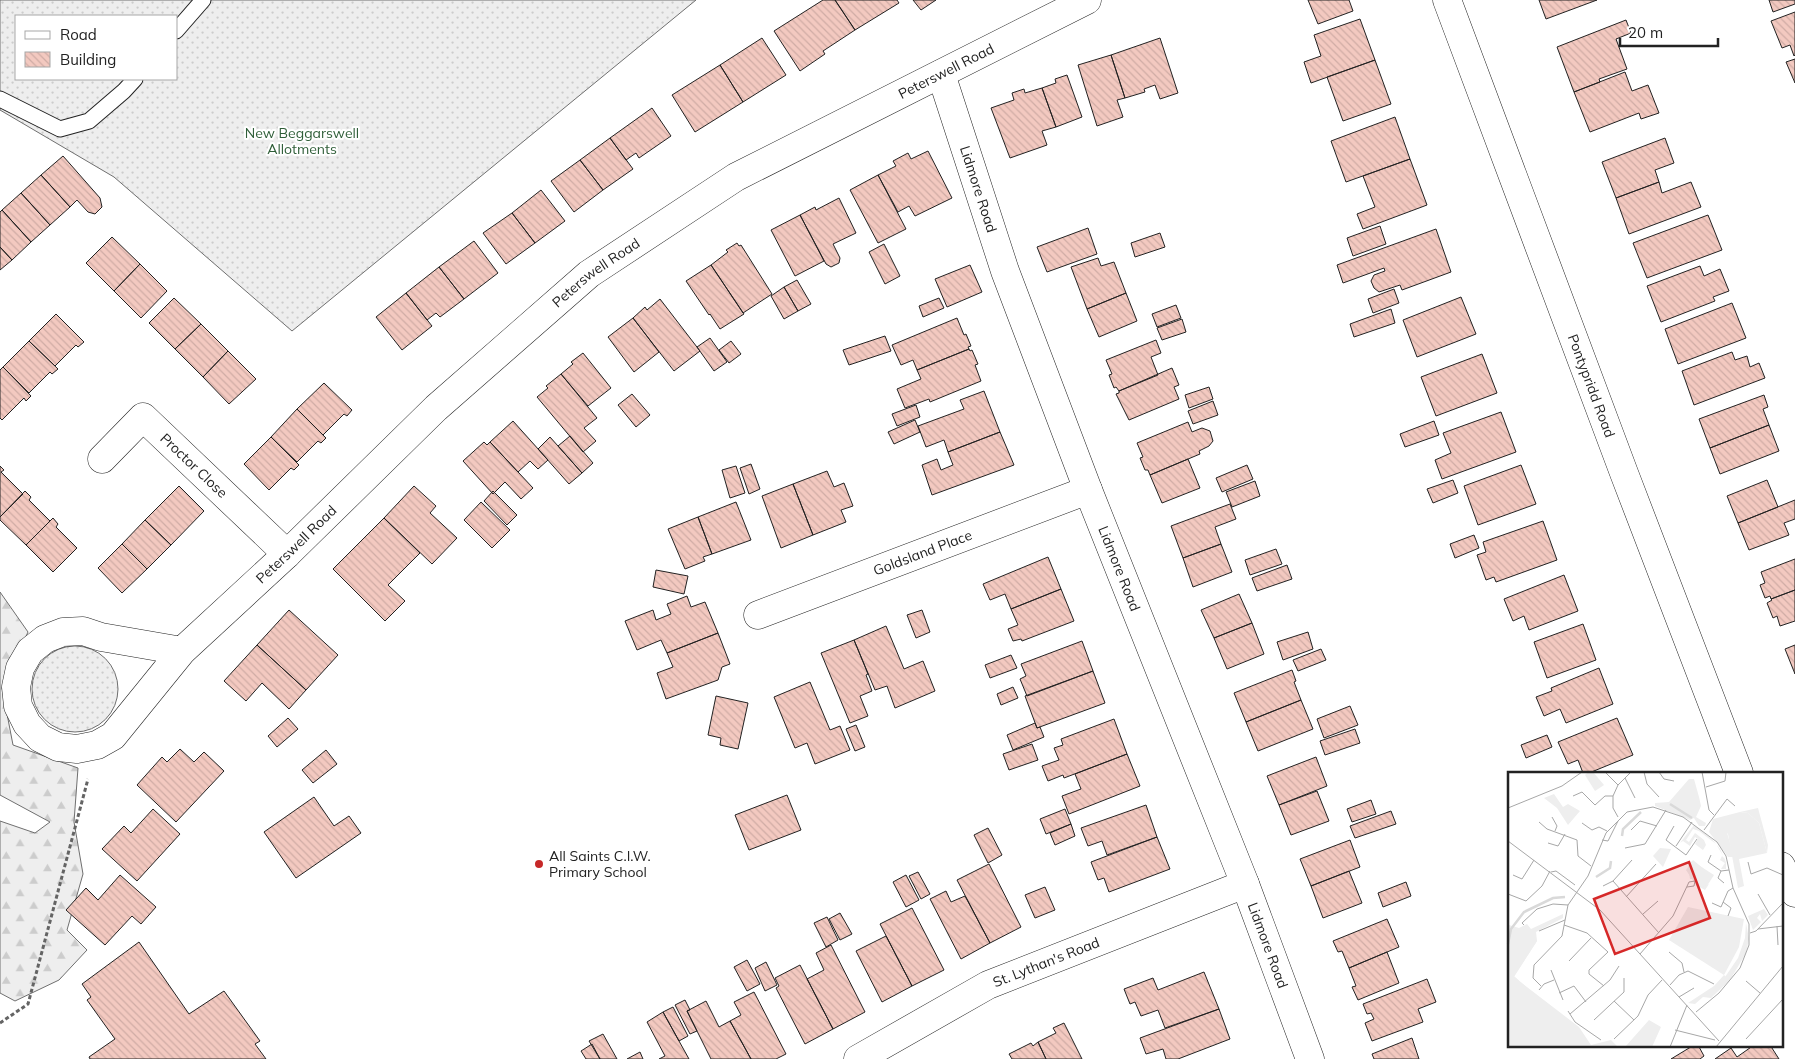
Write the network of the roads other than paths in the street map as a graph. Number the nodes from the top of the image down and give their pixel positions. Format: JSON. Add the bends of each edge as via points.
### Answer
{"nodes":[{"id":1,"x":202,"y":0,"type":"edge"},
{"id":2,"x":1087,"y":0,"type":"edge"},
{"id":3,"x":1447,"y":0,"type":"edge"},
{"id":4,"x":178,"y":29,"type":"edge"},
{"id":5,"x":941,"y":74,"type":"junction"},
{"id":6,"x":134,"y":80,"type":"edge"},
{"id":7,"x":0,"y":99,"type":"edge"},
{"id":8,"x":102,"y":459,"type":"dead end"},
{"id":9,"x":1088,"y":490,"type":"junction"},
{"id":10,"x":287,"y":554,"type":"junction"},
{"id":11,"x":758,"y":616,"type":"dead end"},
{"id":12,"x":182,"y":651,"type":"junction"},
{"id":13,"x":1739,"y":772,"type":"edge"},
{"id":14,"x":1782,"y":868,"type":"edge"},
{"id":15,"x":1245,"y":884,"type":"junction"},
{"id":16,"x":1795,"y":893,"type":"edge"},
{"id":17,"x":858,"y":1059,"type":"edge"},
{"id":18,"x":1310,"y":1059,"type":"edge"}],
"edges":[{"from":1,"to":4,"type":"lane"},
{"from":2,"to":5,"type":"street","name":"Peterswell Road"},
{"from":3,"to":13,"type":"street","name":"Pontypridd Road"},
{"from":5,"to":9,"type":"street","name":"Lidmore Road","via":[[1005,271]]},
{"from":5,"to":10,"type":"street","name":"Peterswell Road","via":[[736,177],[589,274],[436,408]]},
{"from":6,"to":7,"type":"lane","via":[[88,121],[60,129]]},
{"from":8,"to":10,"type":"street","name":"Proctor Close","via":[[143,416]]},
{"from":9,"to":11,"type":"street","name":"Goldsland Place"},
{"from":9,"to":15,"type":"street","name":"Lidmore Road"},
{"from":10,"to":12,"type":"street","name":"Peterswell Road"},
{"from":12,"to":12,"type":"street","name":"Peterswell Road","via":[[114,736],[97,746],[78,749],[58,747],[40,738],[27,724],[18,706],[16,687],[20,668],[30,651],[45,639],[63,632],[83,631]]},
{"from":14,"to":16,"type":"street"},
{"from":15,"to":17,"type":"street","name":"St. Lythan's Road","via":[[988,985]]},
{"from":15,"to":18,"type":"street","name":"Lidmore Road"}]}
